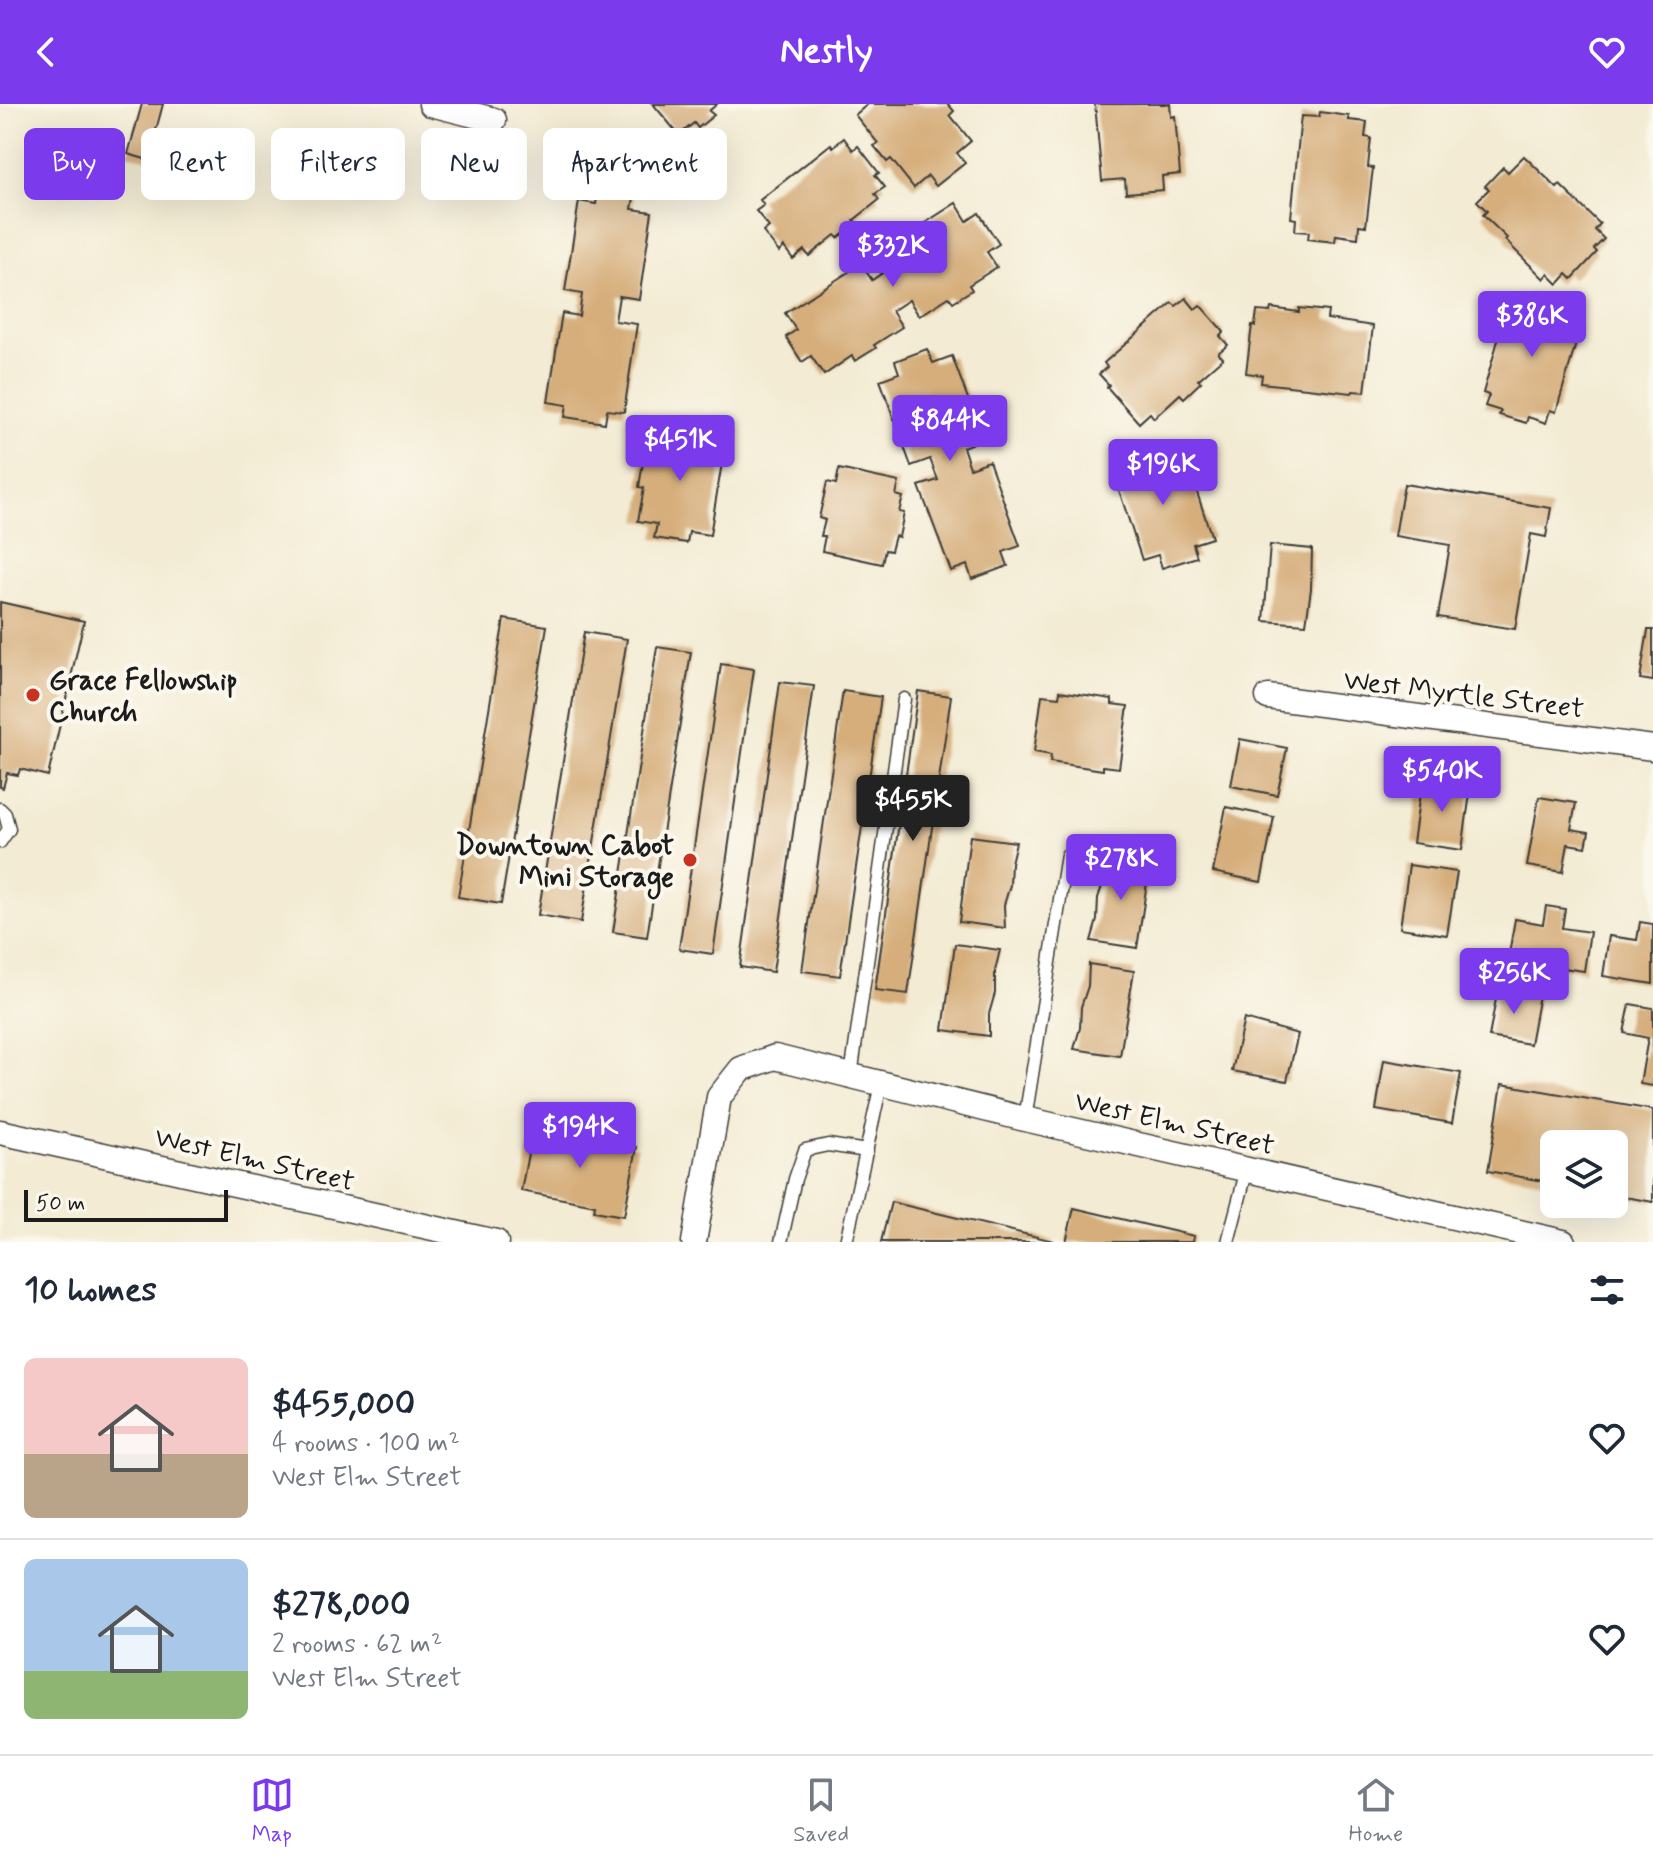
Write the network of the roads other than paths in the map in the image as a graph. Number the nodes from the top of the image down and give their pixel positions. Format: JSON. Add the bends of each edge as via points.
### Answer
{"nodes":[{"id":1,"x":431,"y":104,"type":"edge"},
{"id":2,"x":494,"y":120,"type":"dead end"},
{"id":3,"x":1268,"y":697,"type":"dead end"},
{"id":4,"x":904,"y":699,"type":"dead end"},
{"id":5,"x":1653,"y":748,"type":"edge"},
{"id":6,"x":0,"y":809,"type":"edge"},
{"id":7,"x":0,"y":842,"type":"edge"},
{"id":8,"x":1067,"y":855,"type":"dead end"},
{"id":9,"x":851,"y":1076,"type":"junction"},
{"id":10,"x":881,"y":1084,"type":"junction"},
{"id":11,"x":1025,"y":1119,"type":"junction"},
{"id":12,"x":0,"y":1132,"type":"edge"},
{"id":13,"x":867,"y":1151,"type":"junction"},
{"id":14,"x":1247,"y":1169,"type":"junction"},
{"id":15,"x":496,"y":1242,"type":"edge"},
{"id":16,"x":694,"y":1242,"type":"edge"},
{"id":17,"x":781,"y":1242,"type":"edge"},
{"id":18,"x":846,"y":1242,"type":"edge"},
{"id":19,"x":1228,"y":1242,"type":"edge"},
{"id":20,"x":1563,"y":1242,"type":"edge"}],
"edges":[{"from":1,"to":2,"type":"street"},
{"from":3,"to":5,"type":"street","name":"West Myrtle Street"},
{"from":4,"to":9,"type":"lane"},
{"from":6,"to":7,"type":"lane","via":[[9,829]]},
{"from":8,"to":11,"type":"lane"},
{"from":9,"to":10,"type":"street","name":"West Elm Street"},
{"from":9,"to":16,"type":"street","name":"West Elm Street","via":[[775,1057],[741,1069],[719,1097]]},
{"from":10,"to":11,"type":"street","name":"West Elm Street"},
{"from":10,"to":13,"type":"lane"},
{"from":11,"to":14,"type":"street","name":"West Elm Street"},
{"from":12,"to":15,"type":"street","name":"West Elm Street"},
{"from":13,"to":17,"type":"lane","via":[[828,1145],[805,1150]]},
{"from":13,"to":18,"type":"lane"},
{"from":14,"to":19,"type":"lane"},
{"from":14,"to":20,"type":"street","name":"West Elm Street"}]}
